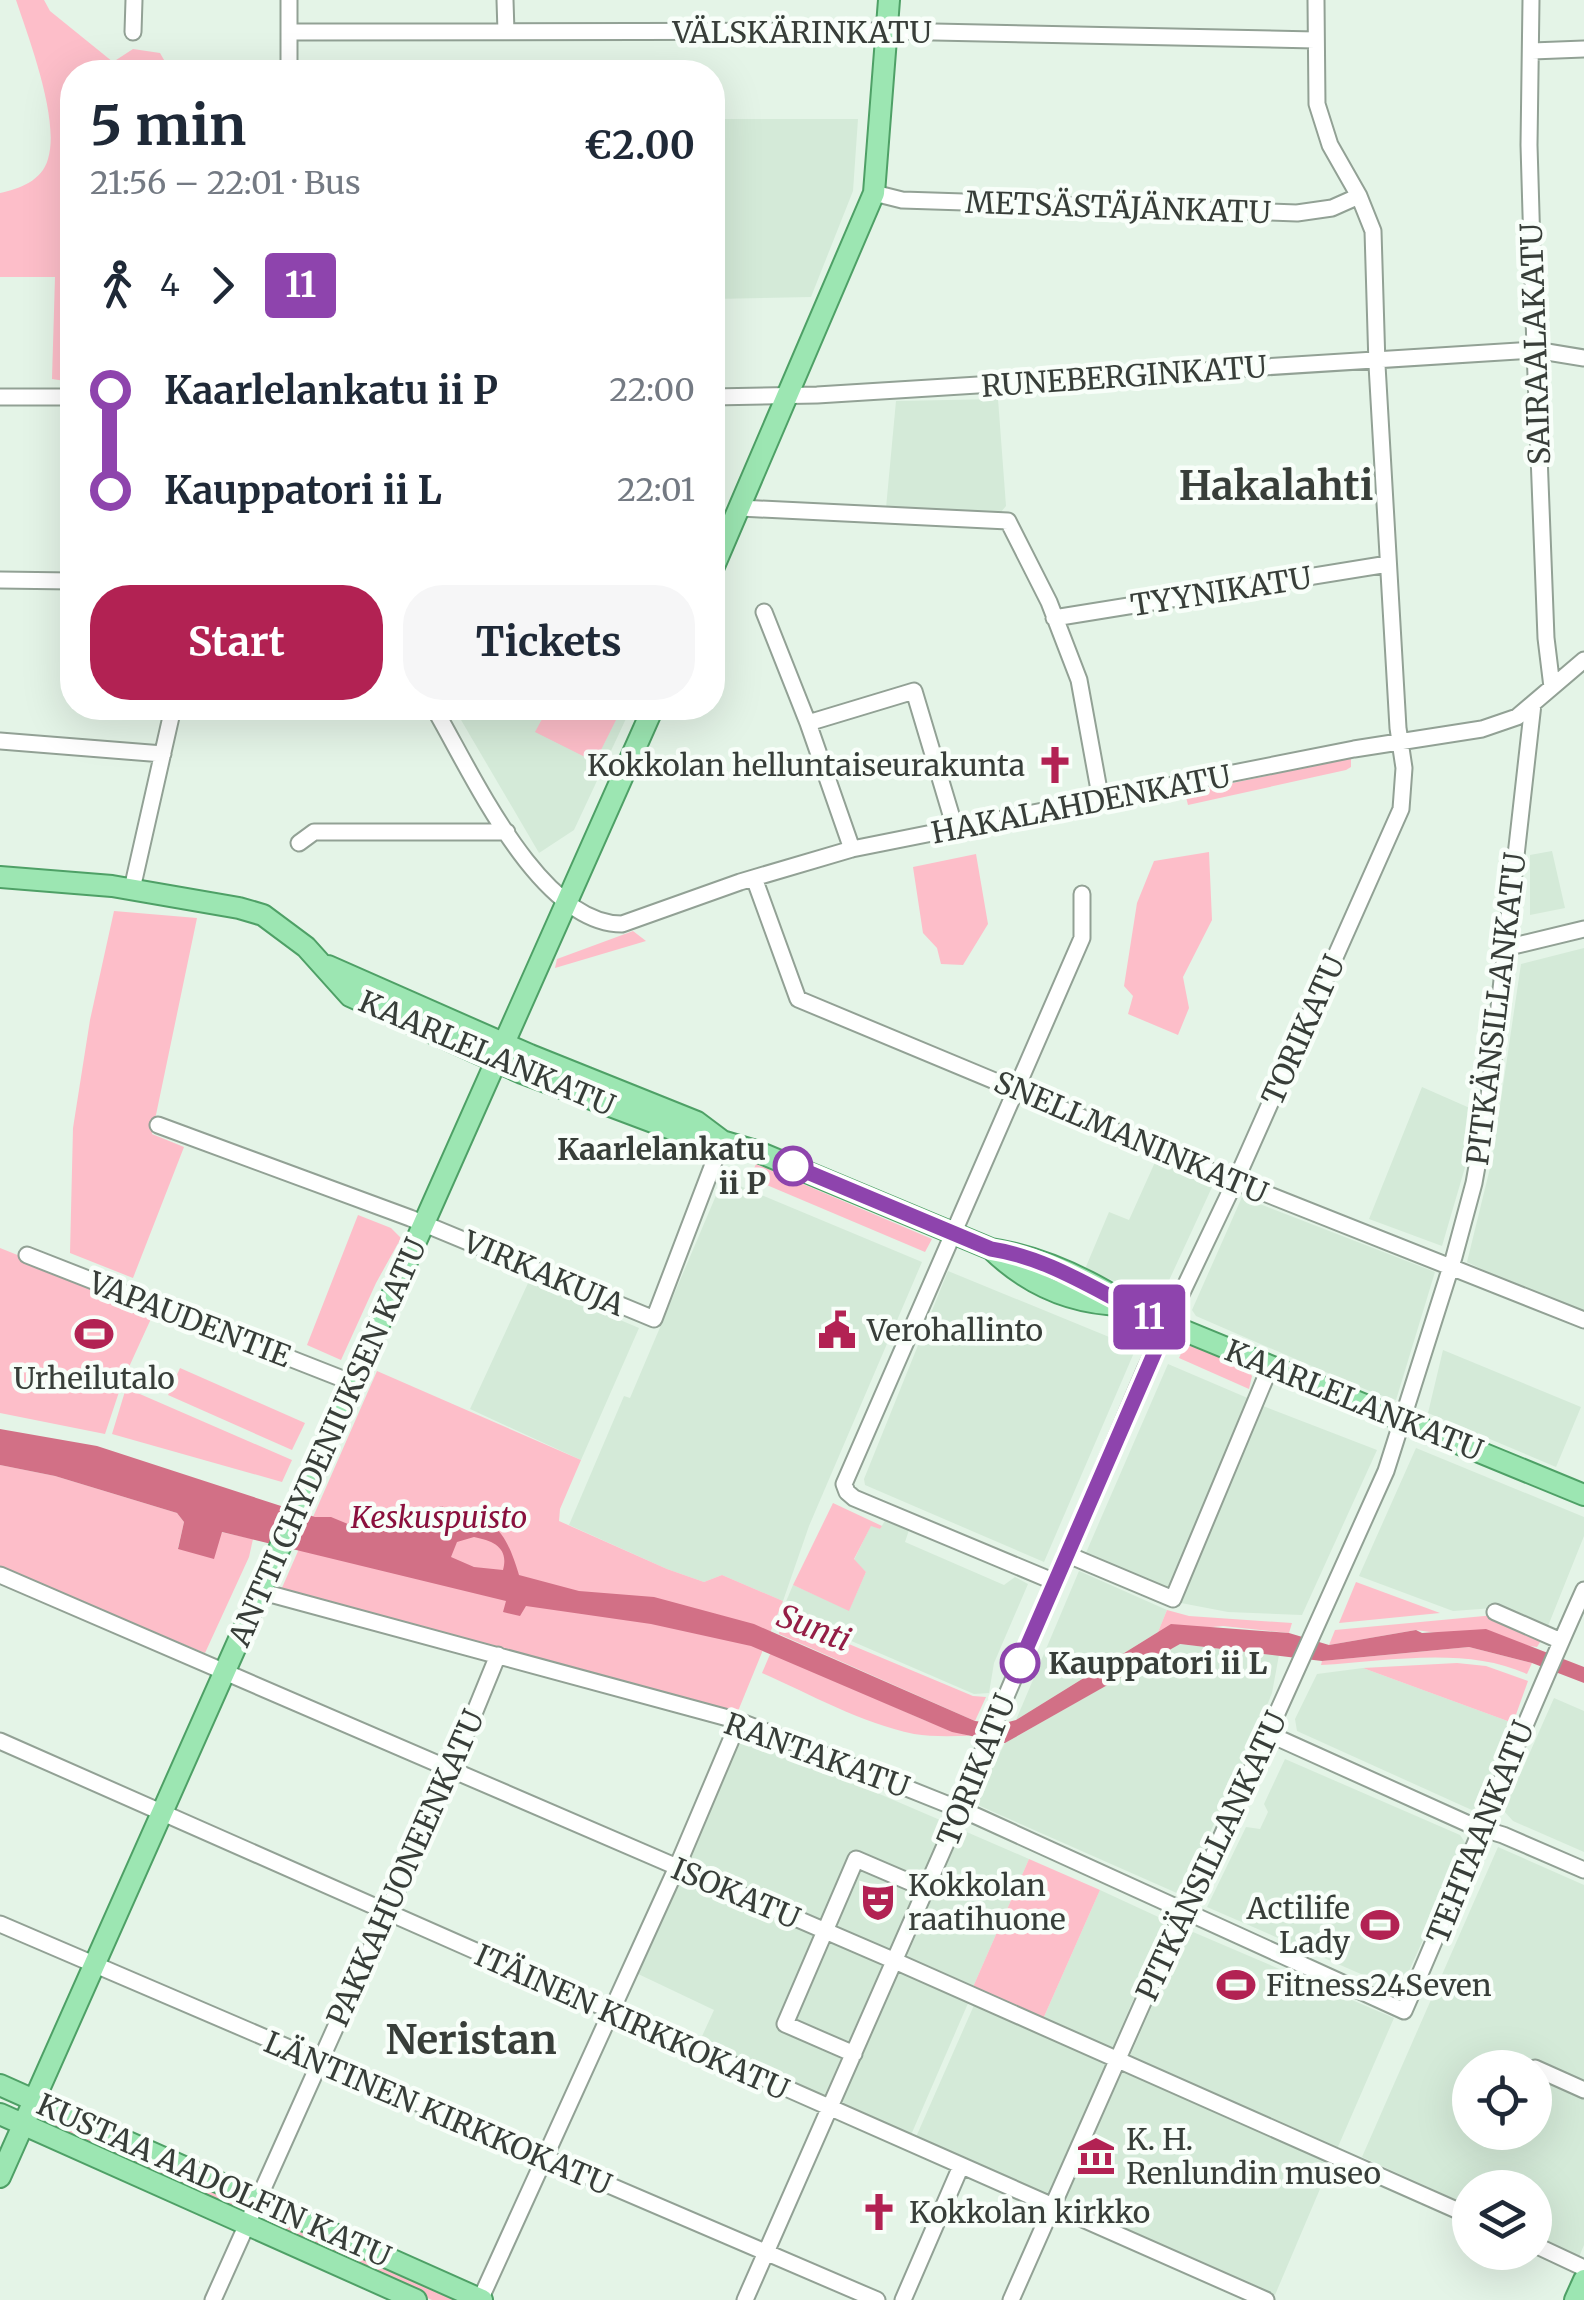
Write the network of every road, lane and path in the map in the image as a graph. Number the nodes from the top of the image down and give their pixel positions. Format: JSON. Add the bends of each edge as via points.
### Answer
{"nodes":[{"id":1,"x":134,"y":0,"type":"edge"},
{"id":2,"x":289,"y":0,"type":"edge"},
{"id":3,"x":505,"y":0,"type":"edge"},
{"id":4,"x":889,"y":0,"type":"edge"},
{"id":5,"x":1316,"y":0,"type":"edge"},
{"id":6,"x":1532,"y":0,"type":"edge"},
{"id":7,"x":886,"y":31,"type":"junction"},
{"id":8,"x":133,"y":32,"type":"dead end"},
{"id":9,"x":289,"y":32,"type":"junction"},
{"id":10,"x":506,"y":32,"type":"junction"},
{"id":11,"x":1315,"y":40,"type":"junction"},
{"id":12,"x":1584,"y":49,"type":"edge"},
{"id":13,"x":1532,"y":50,"type":"junction"},
{"id":14,"x":289,"y":60,"type":"edge"},
{"id":15,"x":874,"y":194,"type":"junction"},
{"id":16,"x":1360,"y":196,"type":"junction"},
{"id":17,"x":1534,"y":350,"type":"junction"},
{"id":18,"x":1376,"y":358,"type":"junction"},
{"id":19,"x":1584,"y":358,"type":"edge"},
{"id":20,"x":0,"y":397,"type":"edge"},
{"id":21,"x":60,"y":397,"type":"edge"},
{"id":22,"x":725,"y":397,"type":"edge"},
{"id":23,"x":788,"y":397,"type":"junction"},
{"id":24,"x":740,"y":508,"type":"junction"},
{"id":25,"x":725,"y":542,"type":"edge"},
{"id":26,"x":1388,"y":564,"type":"junction"},
{"id":27,"x":0,"y":580,"type":"edge"},
{"id":28,"x":60,"y":581,"type":"edge"},
{"id":29,"x":764,"y":612,"type":"dead end"},
{"id":30,"x":1054,"y":618,"type":"junction"},
{"id":31,"x":1584,"y":660,"type":"edge"},
{"id":32,"x":1552,"y":687,"type":"junction"},
{"id":33,"x":1533,"y":704,"type":"junction"},
{"id":34,"x":170,"y":720,"type":"edge"},
{"id":35,"x":441,"y":720,"type":"edge"},
{"id":36,"x":648,"y":720,"type":"edge"},
{"id":37,"x":808,"y":723,"type":"junction"},
{"id":38,"x":0,"y":741,"type":"edge"},
{"id":39,"x":1400,"y":743,"type":"junction"},
{"id":40,"x":162,"y":754,"type":"junction"},
{"id":41,"x":1101,"y":801,"type":"junction"},
{"id":42,"x":954,"y":828,"type":"junction"},
{"id":43,"x":507,"y":832,"type":"junction"},
{"id":44,"x":299,"y":844,"type":"dead end"},
{"id":45,"x":852,"y":850,"type":"junction"},
{"id":46,"x":0,"y":877,"type":"edge"},
{"id":47,"x":754,"y":878,"type":"junction"},
{"id":48,"x":132,"y":889,"type":"junction"},
{"id":49,"x":1082,"y":894,"type":"dead end"},
{"id":50,"x":568,"y":905,"type":"junction"},
{"id":51,"x":1584,"y":929,"type":"edge"},
{"id":52,"x":1506,"y":948,"type":"junction"},
{"id":53,"x":501,"y":1053,"type":"junction"},
{"id":54,"x":1014,"y":1089,"type":"junction"},
{"id":55,"x":158,"y":1125,"type":"dead end"},
{"id":56,"x":722,"y":1141,"type":"junction"},
{"id":57,"x":1235,"y":1181,"type":"junction"},
{"id":58,"x":425,"y":1224,"type":"junction"},
{"id":59,"x":953,"y":1233,"type":"junction"},
{"id":60,"x":27,"y":1255,"type":"dead end"},
{"id":61,"x":1451,"y":1267,"type":"junction"},
{"id":62,"x":1584,"y":1320,"type":"edge"},
{"id":63,"x":1167,"y":1324,"type":"junction"},
{"id":64,"x":1270,"y":1367,"type":"junction"},
{"id":65,"x":353,"y":1383,"type":"junction"},
{"id":66,"x":1403,"y":1421,"type":"junction"},
{"id":67,"x":1584,"y":1495,"type":"edge"},
{"id":68,"x":1066,"y":1554,"type":"junction"},
{"id":69,"x":0,"y":1576,"type":"edge"},
{"id":70,"x":1055,"y":1582,"type":"junction"},
{"id":71,"x":1584,"y":1590,"type":"edge"},
{"id":72,"x":260,"y":1591,"type":"junction"},
{"id":73,"x":1495,"y":1612,"type":"dead end"},
{"id":74,"x":1559,"y":1647,"type":"junction"},
{"id":75,"x":498,"y":1655,"type":"junction"},
{"id":76,"x":224,"y":1669,"type":"junction"},
{"id":77,"x":738,"y":1722,"type":"junction"},
{"id":78,"x":1269,"y":1734,"type":"junction"},
{"id":79,"x":0,"y":1741,"type":"edge"},
{"id":80,"x":450,"y":1770,"type":"junction"},
{"id":81,"x":959,"y":1809,"type":"junction"},
{"id":82,"x":163,"y":1811,"type":"junction"},
{"id":83,"x":1484,"y":1828,"type":"junction"},
{"id":84,"x":677,"y":1867,"type":"junction"},
{"id":85,"x":1584,"y":1870,"type":"edge"},
{"id":86,"x":926,"y":1890,"type":"junction"},
{"id":87,"x":1183,"y":1912,"type":"junction"},
{"id":88,"x":384,"y":1913,"type":"junction"},
{"id":89,"x":0,"y":1924,"type":"edge"},
{"id":90,"x":826,"y":1931,"type":"junction"},
{"id":91,"x":894,"y":1961,"type":"junction"},
{"id":92,"x":95,"y":1965,"type":"junction"},
{"id":93,"x":612,"y":2012,"type":"junction"},
{"id":94,"x":1404,"y":2012,"type":"joint"},
{"id":95,"x":854,"y":2054,"type":"junction"},
{"id":96,"x":1118,"y":2060,"type":"junction"},
{"id":97,"x":318,"y":2063,"type":"junction"},
{"id":98,"x":1552,"y":2076,"type":"edge"},
{"id":99,"x":0,"y":2085,"type":"edge"},
{"id":100,"x":1584,"y":2090,"type":"edge"},
{"id":101,"x":35,"y":2100,"type":"junction"},
{"id":102,"x":830,"y":2108,"type":"junction"},
{"id":103,"x":0,"y":2114,"type":"edge"},
{"id":104,"x":24,"y":2124,"type":"junction"},
{"id":105,"x":546,"y":2159,"type":"junction"},
{"id":106,"x":961,"y":2166,"type":"junction"},
{"id":107,"x":0,"y":2177,"type":"edge"},
{"id":108,"x":258,"y":2199,"type":"junction"},
{"id":109,"x":1053,"y":2206,"type":"junction"},
{"id":110,"x":1452,"y":2208,"type":"edge"},
{"id":111,"x":248,"y":2224,"type":"junction"},
{"id":112,"x":766,"y":2252,"type":"junction"},
{"id":113,"x":1552,"y":2252,"type":"edge"},
{"id":114,"x":1584,"y":2268,"type":"edge"},
{"id":115,"x":1584,"y":2280,"type":"edge"},
{"id":116,"x":214,"y":2300,"type":"edge"},
{"id":117,"x":416,"y":2300,"type":"edge"},
{"id":118,"x":481,"y":2300,"type":"edge"},
{"id":119,"x":745,"y":2300,"type":"edge"},
{"id":120,"x":877,"y":2300,"type":"edge"},
{"id":121,"x":903,"y":2300,"type":"edge"},
{"id":122,"x":1011,"y":2300,"type":"edge"},
{"id":123,"x":1266,"y":2300,"type":"edge"},
{"id":124,"x":1575,"y":2300,"type":"edge"}],
"edges":[{"from":1,"to":8,"type":"street"},
{"from":2,"to":9,"type":"street"},
{"from":3,"to":10,"type":"street"},
{"from":4,"to":7,"type":"main road"},
{"from":5,"to":11,"type":"street","name":"TORIKATU"},
{"from":6,"to":13,"type":"street","name":"SAIRAALAKATU"},
{"from":7,"to":10,"type":"street","name":"VÄLSKÄRINKATU"},
{"from":7,"to":11,"type":"street","name":"VÄLSKÄRINKATU"},
{"from":7,"to":15,"type":"main road"},
{"from":9,"to":10,"type":"street","name":"VÄLSKÄRINKATU"},
{"from":9,"to":14,"type":"street"},
{"from":11,"to":16,"type":"street","name":"TORIKATU","via":[[1321,122]]},
{"from":12,"to":13,"type":"street"},
{"from":13,"to":17,"type":"street","name":"SAIRAALAKATU"},
{"from":15,"to":16,"type":"street","name":"METSÄSTÄJÄNKATU","via":[[1296,213]]},
{"from":15,"to":23,"type":"main road"},
{"from":16,"to":18,"type":"street","name":"TORIKATU","via":[[1373,231]]},
{"from":17,"to":18,"type":"street","name":"RUNEBERGINKATU"},
{"from":17,"to":19,"type":"street","name":"RUNEBERGINKATU"},
{"from":17,"to":32,"type":"street","name":"SAIRAALAKATU"},
{"from":18,"to":23,"type":"street","name":"RUNEBERGINKATU"},
{"from":18,"to":26,"type":"street","name":"TORIKATU"},
{"from":20,"to":21,"type":"street"},
{"from":22,"to":23,"type":"street","name":"RUNEBERGINKATU"},
{"from":23,"to":24,"type":"main road"},
{"from":24,"to":25,"type":"main road"},
{"from":24,"to":30,"type":"street","via":[[1008,521]]},
{"from":26,"to":30,"type":"street","name":"TYYNIKATU"},
{"from":26,"to":39,"type":"street","name":"TORIKATU"},
{"from":27,"to":28,"type":"street"},
{"from":29,"to":37,"type":"street"},
{"from":30,"to":41,"type":"street","via":[[1079,680]]},
{"from":31,"to":32,"type":"street","name":"HAKALAHDENKATU"},
{"from":32,"to":33,"type":"street","name":"HAKALAHDENKATU"},
{"from":33,"to":39,"type":"street","name":"HAKALAHDENKATU","via":[[1495,725]]},
{"from":33,"to":52,"type":"street","name":"PITKÄNSILLANKATU"},
{"from":34,"to":40,"type":"street"},
{"from":35,"to":43,"type":"street"},
{"from":36,"to":50,"type":"main road","name":"ANTTI CHYDENIUKSEN KATU"},
{"from":37,"to":42,"type":"street","via":[[914,692]]},
{"from":37,"to":45,"type":"street"},
{"from":38,"to":40,"type":"street"},
{"from":39,"to":41,"type":"street","name":"HAKALAHDENKATU"},
{"from":39,"to":57,"type":"street","name":"TORIKATU","via":[[1397,820]]},
{"from":40,"to":48,"type":"street"},
{"from":41,"to":42,"type":"street","name":"HAKALAHDENKATU"},
{"from":42,"to":45,"type":"street","name":"HAKALAHDENKATU"},
{"from":43,"to":44,"type":"street","via":[[314,832]]},
{"from":43,"to":50,"type":"street"},
{"from":45,"to":47,"type":"street","name":"HAKALAHDENKATU"},
{"from":46,"to":48,"type":"main road","name":"KAARLELANKATU"},
{"from":47,"to":50,"type":"street","name":"HAKALAHDENKATU","via":[[622,924],[598,921]]},
{"from":47,"to":54,"type":"street","name":"SNELLMANINKATU","via":[[798,998]]},
{"from":48,"to":53,"type":"main road","name":"KAARLELANKATU","via":[[264,916],[322,963],[350,996]]},
{"from":49,"to":54,"type":"street","via":[[1082,938]]},
{"from":50,"to":53,"type":"main road","name":"ANTTI CHYDENIUKSEN KATU"},
{"from":51,"to":52,"type":"street"},
{"from":52,"to":61,"type":"street","name":"PITKÄNSILLANKATU","via":[[1480,1154]]},
{"from":53,"to":56,"type":"main road","name":"KAARLELANKATU","via":[[698,1139]]},
{"from":53,"to":58,"type":"main road","name":"ANTTI CHYDENIUKSEN KATU"},
{"from":54,"to":57,"type":"street","name":"SNELLMANINKATU"},
{"from":54,"to":59,"type":"street"},
{"from":55,"to":58,"type":"street"},
{"from":56,"to":58,"type":"street","name":"VIRKAKUJA","via":[[654,1318]]},
{"from":56,"to":59,"type":"main road","name":"KAARLELANKATU"},
{"from":57,"to":61,"type":"street","name":"SNELLMANINKATU"},
{"from":57,"to":63,"type":"street","name":"TORIKATU"},
{"from":58,"to":65,"type":"main road","name":"ANTTI CHYDENIUKSEN KATU"},
{"from":59,"to":63,"type":"main road","name":"KAARLELANKATU","via":[[1084,1280]]},
{"from":59,"to":70,"type":"street","via":[[844,1487],[854,1498]]},
{"from":60,"to":65,"type":"street","name":"VAPAUDENTIE"},
{"from":61,"to":62,"type":"street","name":"SNELLMANINKATU"},
{"from":61,"to":66,"type":"street","name":"PITKÄNSILLANKATU"},
{"from":63,"to":64,"type":"main road","name":"KAARLELANKATU"},
{"from":63,"to":68,"type":"street","name":"TORIKATU"},
{"from":64,"to":66,"type":"main road","name":"KAARLELANKATU"},
{"from":64,"to":68,"type":"street","via":[[1172,1599]]},
{"from":65,"to":72,"type":"main road","name":"ANTTI CHYDENIUKSEN KATU"},
{"from":66,"to":67,"type":"main road","name":"KAARLELANKATU"},
{"from":66,"to":78,"type":"street","name":"PITKÄNSILLANKATU"},
{"from":68,"to":70,"type":"street","name":"TORIKATU"},
{"from":69,"to":76,"type":"street","name":"ISOKATU"},
{"from":70,"to":81,"type":"street","name":"TORIKATU"},
{"from":71,"to":74,"type":"street","name":"TEHTAANKATU"},
{"from":72,"to":75,"type":"street","name":"RANTAKATU"},
{"from":72,"to":76,"type":"main road","name":"ANTTI CHYDENIUKSEN KATU"},
{"from":73,"to":74,"type":"street"},
{"from":74,"to":83,"type":"street","name":"TEHTAANKATU"},
{"from":75,"to":77,"type":"street","name":"RANTAKATU"},
{"from":75,"to":80,"type":"street","name":"PAKKAHUONEENKATU"},
{"from":76,"to":80,"type":"street","name":"ISOKATU"},
{"from":76,"to":82,"type":"main road","name":"ANTTI CHYDENIUKSEN KATU"},
{"from":77,"to":81,"type":"street","name":"RANTAKATU"},
{"from":77,"to":84,"type":"street"},
{"from":78,"to":83,"type":"street"},
{"from":78,"to":87,"type":"street","name":"PITKÄNSILLANKATU"},
{"from":79,"to":82,"type":"street","name":"ITÄINEN KIRKKOKATU"},
{"from":80,"to":84,"type":"street","name":"ISOKATU"},
{"from":80,"to":88,"type":"street","name":"PAKKAHUONEENKATU"},
{"from":81,"to":86,"type":"street","name":"TORIKATU"},
{"from":81,"to":87,"type":"street","name":"RANTAKATU"},
{"from":82,"to":88,"type":"street","name":"ITÄINEN KIRKKOKATU"},
{"from":82,"to":92,"type":"main road","name":"ANTTI CHYDENIUKSEN KATU"},
{"from":83,"to":85,"type":"street"},
{"from":83,"to":94,"type":"street","name":"TEHTAANKATU"},
{"from":84,"to":90,"type":"street","name":"ISOKATU"},
{"from":84,"to":93,"type":"street"},
{"from":86,"to":90,"type":"street","via":[[856,1858]]},
{"from":86,"to":91,"type":"street","name":"TORIKATU"},
{"from":87,"to":94,"type":"street","name":"RANTAKATU"},
{"from":87,"to":96,"type":"street","name":"PITKÄNSILLANKATU"},
{"from":88,"to":93,"type":"street","name":"ITÄINEN KIRKKOKATU"},
{"from":88,"to":97,"type":"street","name":"PAKKAHUONEENKATU"},
{"from":89,"to":92,"type":"street","name":"LÄNTINEN KIRKKOKATU"},
{"from":90,"to":91,"type":"street","name":"ISOKATU"},
{"from":90,"to":95,"type":"street","via":[[786,2024]]},
{"from":91,"to":95,"type":"street","name":"TORIKATU"},
{"from":91,"to":96,"type":"street","name":"ISOKATU"},
{"from":92,"to":97,"type":"street","name":"LÄNTINEN KIRKKOKATU"},
{"from":92,"to":101,"type":"main road","name":"ANTTI CHYDENIUKSEN KATU"},
{"from":93,"to":102,"type":"street","name":"ITÄINEN KIRKKOKATU"},
{"from":93,"to":105,"type":"street"},
{"from":95,"to":102,"type":"street","name":"TORIKATU"},
{"from":96,"to":109,"type":"street","name":"PITKÄNSILLANKATU"},
{"from":96,"to":110,"type":"street","name":"ISOKATU"},
{"from":97,"to":105,"type":"street","name":"LÄNTINEN KIRKKOKATU"},
{"from":97,"to":108,"type":"street","name":"PAKKAHUONEENKATU"},
{"from":98,"to":100,"type":"street"},
{"from":99,"to":101,"type":"main road","name":"KUSTAA AADOLFIN KATU"},
{"from":101,"to":104,"type":"main road","name":"ANTTI CHYDENIUKSEN KATU"},
{"from":101,"to":108,"type":"main road","name":"KUSTAA AADOLFIN KATU"},
{"from":102,"to":106,"type":"street","name":"ITÄINEN KIRKKOKATU"},
{"from":102,"to":112,"type":"street","name":"TORIKATU"},
{"from":103,"to":104,"type":"main road","name":"KUSTAA AADOLFIN KATU"},
{"from":104,"to":107,"type":"main road","name":"ANTTI CHYDENIUKSEN KATU"},
{"from":104,"to":111,"type":"main road","name":"KUSTAA AADOLFIN KATU"},
{"from":105,"to":112,"type":"street","name":"LÄNTINEN KIRKKOKATU"},
{"from":105,"to":118,"type":"street"},
{"from":106,"to":109,"type":"street","name":"ITÄINEN KIRKKOKATU"},
{"from":106,"to":121,"type":"street"},
{"from":108,"to":111,"type":"street","name":"PAKKAHUONEENKATU"},
{"from":108,"to":118,"type":"main road","name":"KUSTAA AADOLFIN KATU"},
{"from":109,"to":122,"type":"street","name":"PITKÄNSILLANKATU"},
{"from":109,"to":123,"type":"street","name":"ITÄINEN KIRKKOKATU"},
{"from":111,"to":116,"type":"street","name":"PAKKAHUONEENKATU"},
{"from":111,"to":117,"type":"main road","name":"KUSTAA AADOLFIN KATU"},
{"from":112,"to":119,"type":"street","name":"TORIKATU"},
{"from":112,"to":120,"type":"street","name":"LÄNTINEN KIRKKOKATU"},
{"from":113,"to":114,"type":"street"},
{"from":115,"to":124,"type":"main road"}]}
